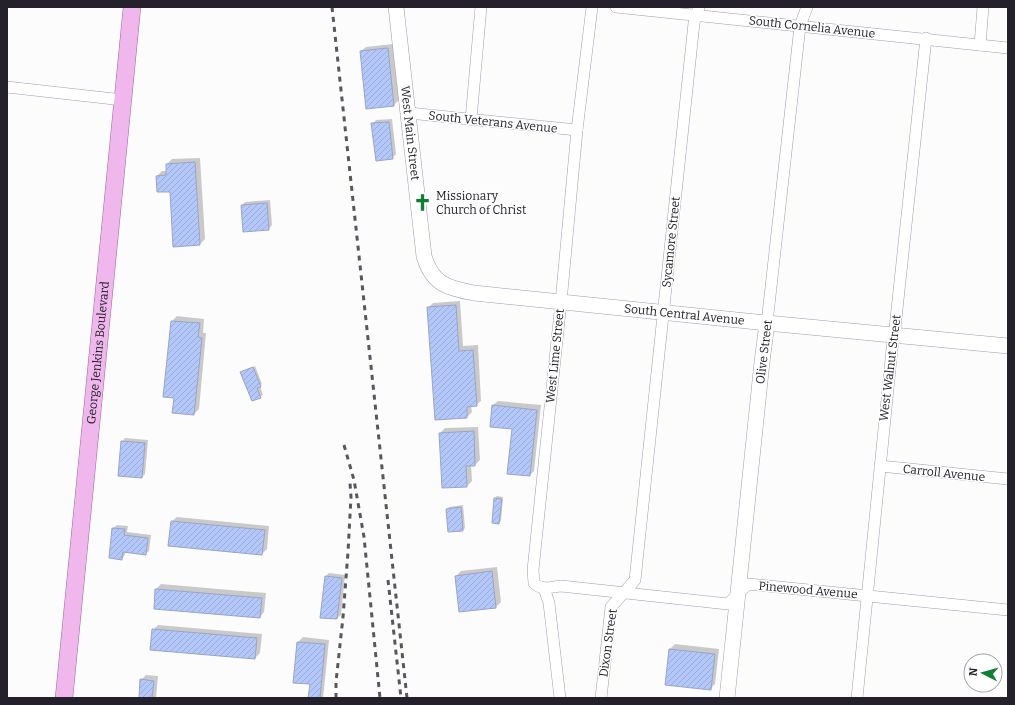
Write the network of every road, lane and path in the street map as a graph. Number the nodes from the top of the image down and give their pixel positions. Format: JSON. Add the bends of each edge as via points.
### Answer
{"nodes":[{"id":1,"x":132,"y":7,"type":"edge"},
{"id":2,"x":396,"y":7,"type":"edge"},
{"id":3,"x":482,"y":7,"type":"edge"},
{"id":4,"x":592,"y":7,"type":"edge"},
{"id":5,"x":616,"y":7,"type":"edge"},
{"id":6,"x":807,"y":7,"type":"edge"},
{"id":7,"x":983,"y":9,"type":"edge"},
{"id":8,"x":698,"y":11,"type":"edge"},
{"id":9,"x":800,"y":26,"type":"junction"},
{"id":10,"x":926,"y":38,"type":"junction"},
{"id":11,"x":980,"y":45,"type":"junction"},
{"id":12,"x":1008,"y":48,"type":"edge"},
{"id":13,"x":7,"y":87,"type":"edge"},
{"id":14,"x":123,"y":100,"type":"junction"},
{"id":15,"x":409,"y":113,"type":"junction"},
{"id":16,"x":471,"y":119,"type":"junction"},
{"id":17,"x":577,"y":130,"type":"junction"},
{"id":18,"x":436,"y":279,"type":"joint"},
{"id":19,"x":561,"y":302,"type":"junction"},
{"id":20,"x":664,"y":312,"type":"junction"},
{"id":21,"x":767,"y":323,"type":"junction"},
{"id":22,"x":894,"y":335,"type":"junction"},
{"id":23,"x":1008,"y":346,"type":"edge"},
{"id":24,"x":880,"y":466,"type":"junction"},
{"id":25,"x":1008,"y":479,"type":"edge"},
{"id":26,"x":544,"y":588,"type":"junction"},
{"id":27,"x":625,"y":592,"type":"junction"},
{"id":28,"x":738,"y":593,"type":"junction"},
{"id":29,"x":867,"y":595,"type":"junction"},
{"id":30,"x":1008,"y":610,"type":"edge"},
{"id":31,"x":64,"y":698,"type":"edge"},
{"id":32,"x":560,"y":698,"type":"edge"},
{"id":33,"x":601,"y":698,"type":"edge"},
{"id":34,"x":727,"y":698,"type":"edge"},
{"id":35,"x":857,"y":698,"type":"edge"}],
"edges":[{"from":1,"to":14,"type":"main road","name":"George Jenkins Boulevard"},
{"from":2,"to":15,"type":"main road","name":"West Main Street"},
{"from":3,"to":16,"type":"street"},
{"from":4,"to":17,"type":"street","name":"West Lime Street"},
{"from":5,"to":8,"type":"street","name":"South Cornelia Avenue"},
{"from":6,"to":9,"type":"street","name":"Olive Street"},
{"from":7,"to":11,"type":"street"},
{"from":8,"to":9,"type":"street","name":"South Cornelia Avenue"},
{"from":8,"to":20,"type":"street","name":"Sycamore Street","via":[[694,23]]},
{"from":9,"to":10,"type":"street","name":"South Cornelia Avenue"},
{"from":9,"to":21,"type":"street","name":"Olive Street"},
{"from":10,"to":11,"type":"street","name":"South Cornelia Avenue"},
{"from":10,"to":22,"type":"street","name":"West Walnut Street"},
{"from":11,"to":12,"type":"street","name":"South Cornelia Avenue"},
{"from":13,"to":14,"type":"street"},
{"from":14,"to":31,"type":"main road","name":"George Jenkins Boulevard"},
{"from":15,"to":16,"type":"street","name":"South Veterans Avenue"},
{"from":15,"to":18,"type":"main road","name":"West Main Street","via":[[424,256]]},
{"from":16,"to":17,"type":"street","name":"South Veterans Avenue"},
{"from":17,"to":19,"type":"street","name":"West Lime Street"},
{"from":18,"to":19,"type":"main road","name":"South Central Avenue","via":[[444,286],[474,292]]},
{"from":19,"to":20,"type":"main road","name":"South Central Avenue"},
{"from":19,"to":26,"type":"street","name":"West Lime Street","via":[[533,570],[534,583]]},
{"from":20,"to":21,"type":"main road","name":"South Central Avenue"},
{"from":20,"to":27,"type":"street","name":"Sycamore Street","via":[[635,580]]},
{"from":21,"to":22,"type":"main road","name":"South Central Avenue"},
{"from":21,"to":28,"type":"main road","name":"Olive Street"},
{"from":22,"to":23,"type":"main road","name":"South Central Avenue"},
{"from":22,"to":24,"type":"street","name":"West Walnut Street"},
{"from":24,"to":25,"type":"street","name":"Carroll Avenue"},
{"from":24,"to":29,"type":"street","name":"West Walnut Street"},
{"from":26,"to":27,"type":"street","name":"Pinewood Avenue","via":[[561,586]]},
{"from":26,"to":32,"type":"street","name":"West Lime Street","via":[[549,603]]},
{"from":27,"to":28,"type":"street","name":"Pinewood Avenue","via":[[728,604]]},
{"from":27,"to":33,"type":"street","name":"Dixon Street","via":[[611,607]]},
{"from":28,"to":29,"type":"street","name":"Pinewood Avenue","via":[[748,584]]},
{"from":28,"to":34,"type":"main road","name":"Olive Street"},
{"from":29,"to":30,"type":"street","name":"Pinewood Avenue"},
{"from":29,"to":35,"type":"street","name":"West Walnut Street"}]}
